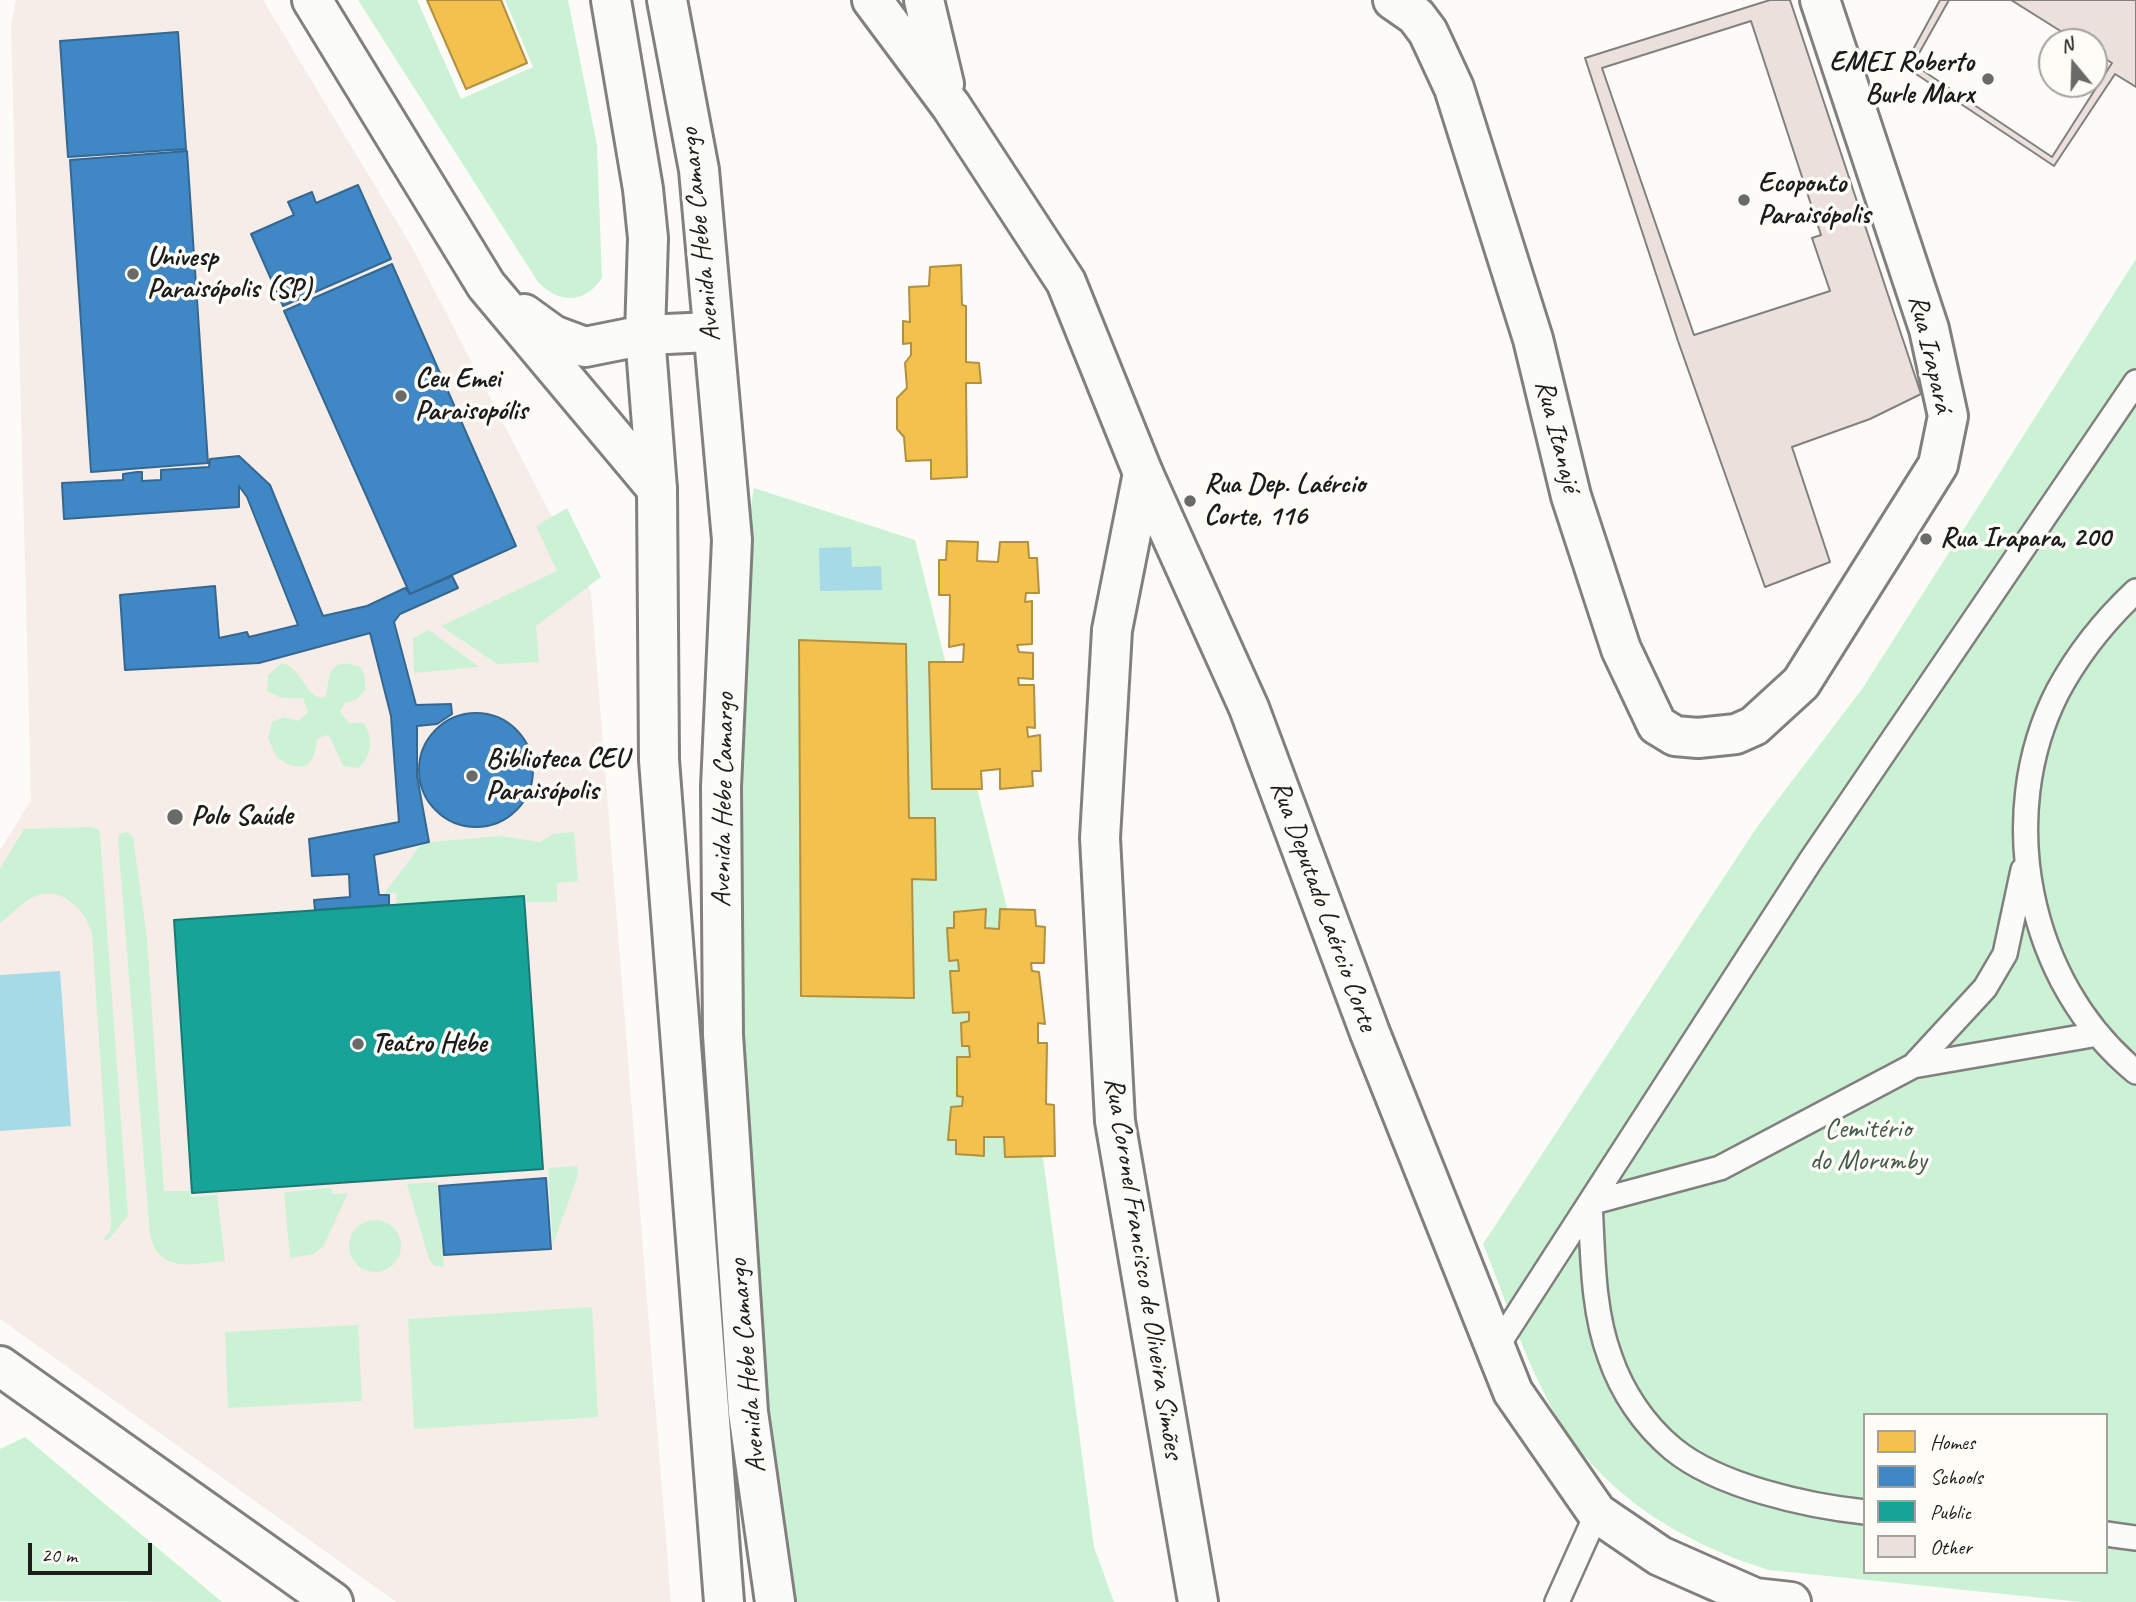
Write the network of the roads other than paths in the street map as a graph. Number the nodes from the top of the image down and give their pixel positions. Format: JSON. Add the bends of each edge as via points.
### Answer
{"nodes":[{"id":1,"x":312,"y":0,"type":"edge"},
{"id":2,"x":611,"y":0,"type":"edge"},
{"id":3,"x":667,"y":0,"type":"edge"},
{"id":4,"x":872,"y":0,"type":"edge"},
{"id":5,"x":925,"y":0,"type":"edge"},
{"id":6,"x":1393,"y":0,"type":"edge"},
{"id":7,"x":1820,"y":0,"type":"edge"},
{"id":8,"x":951,"y":106,"type":"junction"},
{"id":9,"x":486,"y":285,"type":"junction"},
{"id":10,"x":711,"y":332,"type":"junction"},
{"id":11,"x":645,"y":335,"type":"junction"},
{"id":12,"x":2136,"y":382,"type":"edge"},
{"id":13,"x":1143,"y":472,"type":"junction"},
{"id":14,"x":657,"y":489,"type":"junction"},
{"id":15,"x":2136,"y":591,"type":"edge"},
{"id":16,"x":1801,"y":683,"type":"joint"},
{"id":17,"x":2026,"y":858,"type":"junction"},
{"id":18,"x":2098,"y":1034,"type":"junction"},
{"id":19,"x":1913,"y":1066,"type":"junction"},
{"id":20,"x":2136,"y":1072,"type":"edge"},
{"id":21,"x":1590,"y":1203,"type":"junction"},
{"id":22,"x":1496,"y":1348,"type":"junction"},
{"id":23,"x":0,"y":1366,"type":"edge"},
{"id":24,"x":1863,"y":1512,"type":"edge"},
{"id":25,"x":1597,"y":1513,"type":"junction"},
{"id":26,"x":2108,"y":1534,"type":"edge"},
{"id":27,"x":2136,"y":1538,"type":"edge"},
{"id":28,"x":333,"y":1602,"type":"edge"},
{"id":29,"x":724,"y":1602,"type":"edge"},
{"id":30,"x":775,"y":1602,"type":"edge"},
{"id":31,"x":1198,"y":1602,"type":"edge"},
{"id":32,"x":1557,"y":1602,"type":"edge"},
{"id":33,"x":1791,"y":1602,"type":"edge"}],
"edges":[{"from":1,"to":9,"type":"street"},
{"from":2,"to":11,"type":"street","name":"Avenida Hebe Camargo","via":[[648,238]]},
{"from":3,"to":10,"type":"street","name":"Avenida Hebe Camargo","via":[[699,170]]},
{"from":4,"to":8,"type":"street","name":"Rua Deputado Laércio Corte"},
{"from":5,"to":8,"type":"street","name":"Rua Deputado Laércio Corte"},
{"from":6,"to":16,"type":"street","name":"Rua Itanajé","via":[[1416,16],[1454,88],[1533,339],[1571,496],[1621,649],[1657,725],[1675,736],[1736,734],[1762,720]]},
{"from":7,"to":16,"type":"street","name":"Rua Irapará","via":[[1928,329],[1948,416],[1938,465]]},
{"from":8,"to":13,"type":"street","name":"Rua Deputado Laércio Corte","via":[[1066,282]]},
{"from":9,"to":11,"type":"street","via":[[553,335],[585,347]]},
{"from":9,"to":14,"type":"street"},
{"from":10,"to":11,"type":"street"},
{"from":10,"to":30,"type":"street","name":"Avenida Hebe Camargo","via":[[732,540],[722,787],[723,1035],[748,1412]]},
{"from":11,"to":14,"type":"street","name":"Avenida Hebe Camargo"},
{"from":12,"to":21,"type":"lane","via":[[1811,860]]},
{"from":13,"to":22,"type":"street","name":"Rua Deputado Laércio Corte","via":[[1249,708],[1370,1033]]},
{"from":13,"to":31,"type":"street","name":"Rua Coronel Francisco de Oliveira Simões","via":[[1112,630],[1100,838],[1115,1121]]},
{"from":14,"to":29,"type":"street","name":"Avenida Hebe Camargo","via":[[659,760]]},
{"from":15,"to":17,"type":"lane","via":[[2093,635],[2044,723],[2028,789]]},
{"from":17,"to":18,"type":"lane","via":[[2035,908],[2057,969]]},
{"from":17,"to":19,"type":"lane","via":[[2005,954],[1985,988]]},
{"from":18,"to":19,"type":"lane"},
{"from":18,"to":20,"type":"lane"},
{"from":19,"to":21,"type":"lane","via":[[1720,1168]]},
{"from":21,"to":22,"type":"lane"},
{"from":21,"to":24,"type":"lane","via":[[1603,1333],[1630,1401],[1673,1449],[1704,1467],[1762,1492]]},
{"from":22,"to":25,"type":"street","name":"Rua Deputado Laércio Corte","via":[[1513,1392]]},
{"from":23,"to":28,"type":"street"},
{"from":25,"to":32,"type":"lane"},
{"from":25,"to":33,"type":"street","name":"Rua Deputado Laércio Corte","via":[[1660,1556],[1755,1598]]},
{"from":26,"to":27,"type":"lane"}]}
